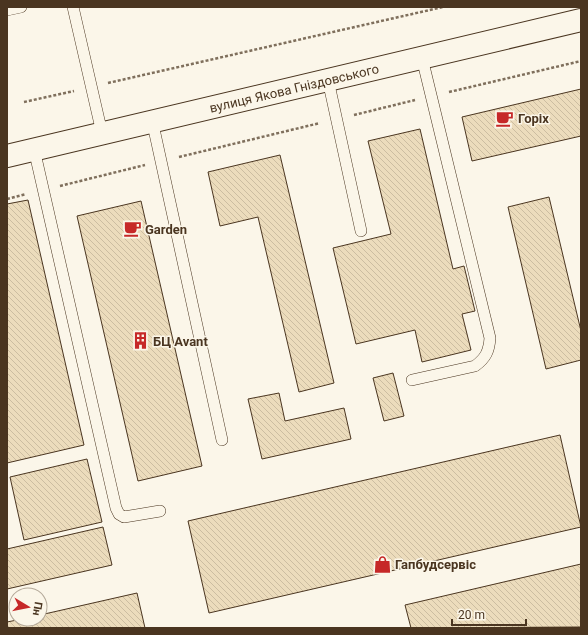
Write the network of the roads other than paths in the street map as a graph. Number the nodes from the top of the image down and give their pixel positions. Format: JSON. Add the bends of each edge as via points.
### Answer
{"nodes":[{"id":1,"x":21,"y":7,"type":"edge"},
{"id":2,"x":73,"y":7,"type":"edge"},
{"id":3,"x":7,"y":10,"type":"edge"},
{"id":4,"x":581,"y":20,"type":"edge"},
{"id":5,"x":422,"y":58,"type":"junction"},
{"id":6,"x":328,"y":80,"type":"junction"},
{"id":7,"x":152,"y":120,"type":"junction"},
{"id":8,"x":102,"y":134,"type":"junction"},
{"id":9,"x":34,"y":149,"type":"junction"},
{"id":10,"x":7,"y":156,"type":"edge"},
{"id":11,"x":361,"y":231,"type":"dead end"},
{"id":12,"x":412,"y":380,"type":"dead end"},
{"id":13,"x":222,"y":440,"type":"dead end"},
{"id":14,"x":160,"y":511,"type":"dead end"}],
"edges":[{"from":1,"to":3,"type":"lane"},
{"from":2,"to":8,"type":"lane"},
{"from":4,"to":5,"type":"street","name":"вулиця Якова Гніздовського"},
{"from":5,"to":6,"type":"street","name":"вулиця Якова Гніздовського"},
{"from":5,"to":12,"type":"lane","via":[[490,338],[489,350],[484,359],[475,366]]},
{"from":6,"to":7,"type":"street","name":"вулиця Якова Гніздовського"},
{"from":6,"to":11,"type":"lane"},
{"from":7,"to":8,"type":"street","name":"вулиця Якова Гніздовського"},
{"from":7,"to":13,"type":"lane"},
{"from":8,"to":9,"type":"street","name":"вулиця Якова Гніздовського"},
{"from":9,"to":10,"type":"street","name":"вулиця Якова Гніздовського"},
{"from":9,"to":14,"type":"lane","via":[[116,508],[124,517]]}]}
